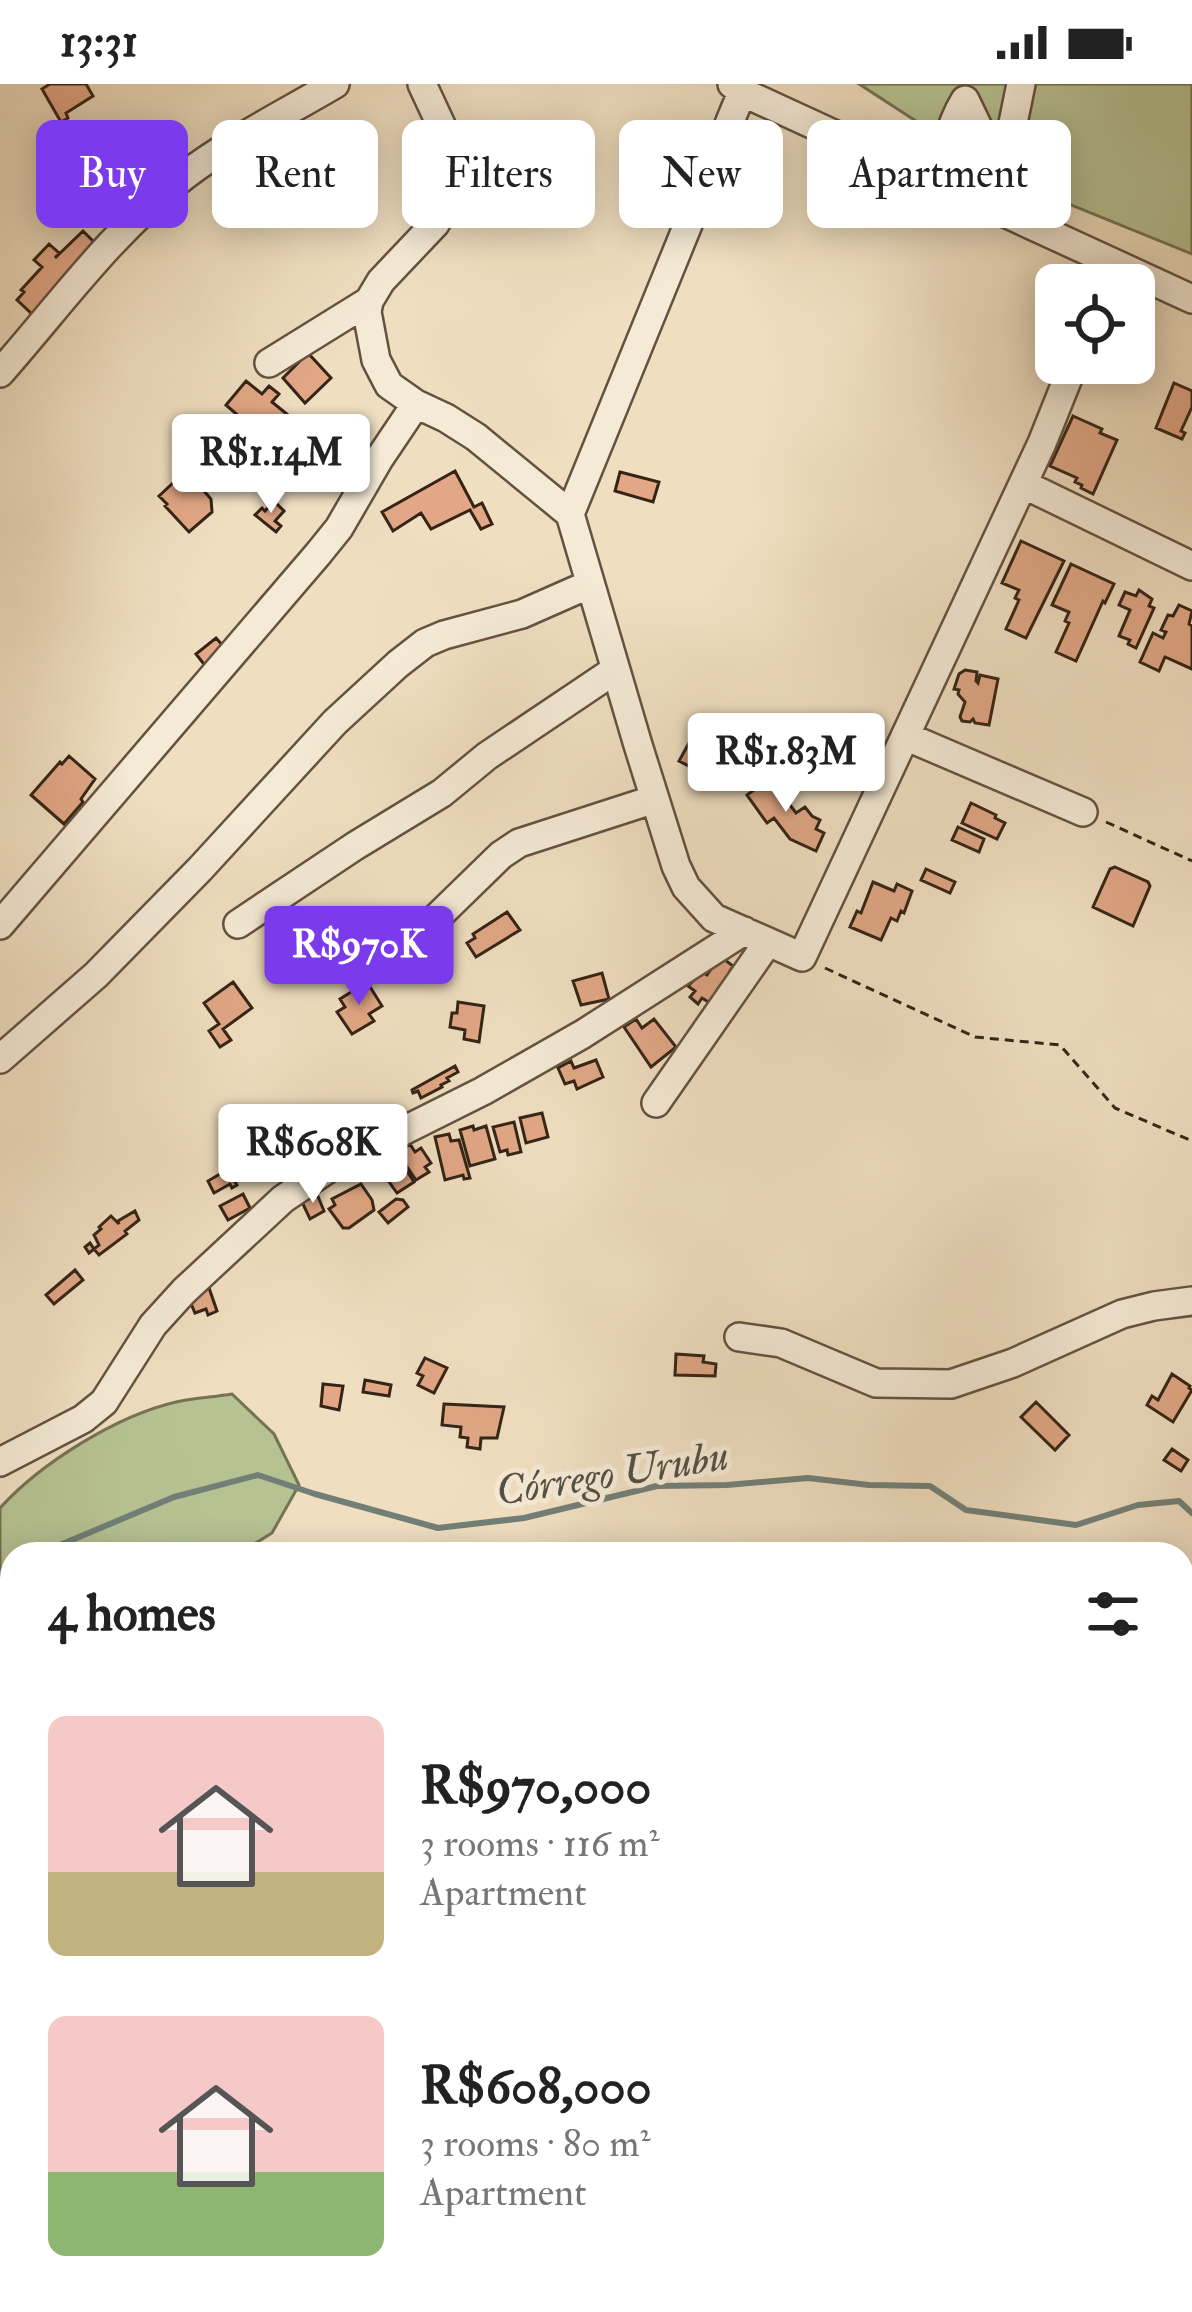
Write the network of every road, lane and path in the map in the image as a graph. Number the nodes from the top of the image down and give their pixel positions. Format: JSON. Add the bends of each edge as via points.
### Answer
{"nodes":[{"id":1,"x":334,"y":84,"type":"edge"},
{"id":2,"x":422,"y":84,"type":"edge"},
{"id":3,"x":1021,"y":84,"type":"edge"},
{"id":4,"x":737,"y":88,"type":"edge"},
{"id":5,"x":952,"y":120,"type":"edge"},
{"id":6,"x":974,"y":120,"type":"edge"},
{"id":7,"x":1014,"y":120,"type":"edge"},
{"id":8,"x":807,"y":121,"type":"edge"},
{"id":9,"x":1026,"y":228,"type":"edge"},
{"id":10,"x":1094,"y":264,"type":"edge"},
{"id":11,"x":1155,"y":287,"type":"edge"},
{"id":12,"x":1192,"y":299,"type":"edge"},
{"id":13,"x":369,"y":302,"type":"junction"},
{"id":14,"x":269,"y":363,"type":"dead end"},
{"id":15,"x":0,"y":373,"type":"edge"},
{"id":16,"x":1065,"y":384,"type":"edge"},
{"id":17,"x":416,"y":404,"type":"junction"},
{"id":18,"x":1023,"y":484,"type":"junction"},
{"id":19,"x":570,"y":514,"type":"junction"},
{"id":20,"x":1192,"y":566,"type":"edge"},
{"id":21,"x":590,"y":584,"type":"junction"},
{"id":22,"x":615,"y":670,"type":"junction"},
{"id":23,"x":905,"y":736,"type":"junction"},
{"id":24,"x":655,"y":799,"type":"junction"},
{"id":25,"x":1083,"y":812,"type":"joint"},
{"id":26,"x":1192,"y":861,"type":"edge"},
{"id":27,"x":238,"y":924,"type":"dead end"},
{"id":28,"x":0,"y":925,"type":"edge"},
{"id":29,"x":425,"y":929,"type":"dead end"},
{"id":30,"x":756,"y":937,"type":"junction"},
{"id":31,"x":802,"y":957,"type":"junction"},
{"id":32,"x":0,"y":1059,"type":"edge"},
{"id":33,"x":656,"y":1103,"type":"dead end"},
{"id":34,"x":1192,"y":1142,"type":"edge"},
{"id":35,"x":1192,"y":1301,"type":"edge"},
{"id":36,"x":739,"y":1337,"type":"dead end"},
{"id":37,"x":0,"y":1462,"type":"edge"}],
"edges":[{"from":1,"to":15,"type":"street","via":[[184,176],[113,240]]},
{"from":2,"to":13,"type":"street","via":[[456,157],[458,187]]},
{"from":3,"to":7,"type":"street"},
{"from":4,"to":8,"type":"street"},
{"from":4,"to":19,"type":"street"},
{"from":5,"to":6,"type":"street","via":[[964,100]]},
{"from":9,"to":10,"type":"street"},
{"from":11,"to":12,"type":"street"},
{"from":13,"to":14,"type":"street"},
{"from":13,"to":17,"type":"street","via":[[382,373]]},
{"from":16,"to":18,"type":"street"},
{"from":17,"to":19,"type":"street","via":[[476,437]]},
{"from":17,"to":28,"type":"street","via":[[329,541]]},
{"from":18,"to":20,"type":"street"},
{"from":18,"to":23,"type":"street"},
{"from":19,"to":21,"type":"street"},
{"from":21,"to":22,"type":"street"},
{"from":21,"to":32,"type":"street","via":[[522,614],[443,635],[398,664],[96,975]]},
{"from":22,"to":24,"type":"street"},
{"from":22,"to":27,"type":"street"},
{"from":23,"to":25,"type":"street"},
{"from":23,"to":31,"type":"street"},
{"from":24,"to":29,"type":"street","via":[[519,843]]},
{"from":24,"to":30,"type":"street","via":[[686,887],[714,918]]},
{"from":25,"to":26,"type":"path"},
{"from":30,"to":31,"type":"street"},
{"from":30,"to":33,"type":"street"},
{"from":30,"to":37,"type":"street","via":[[283,1199],[153,1325],[104,1402]]},
{"from":31,"to":34,"type":"path","via":[[975,1037],[1060,1045],[1115,1108]]},
{"from":35,"to":36,"type":"street","via":[[1121,1314],[951,1384],[876,1383],[781,1343]]}]}
